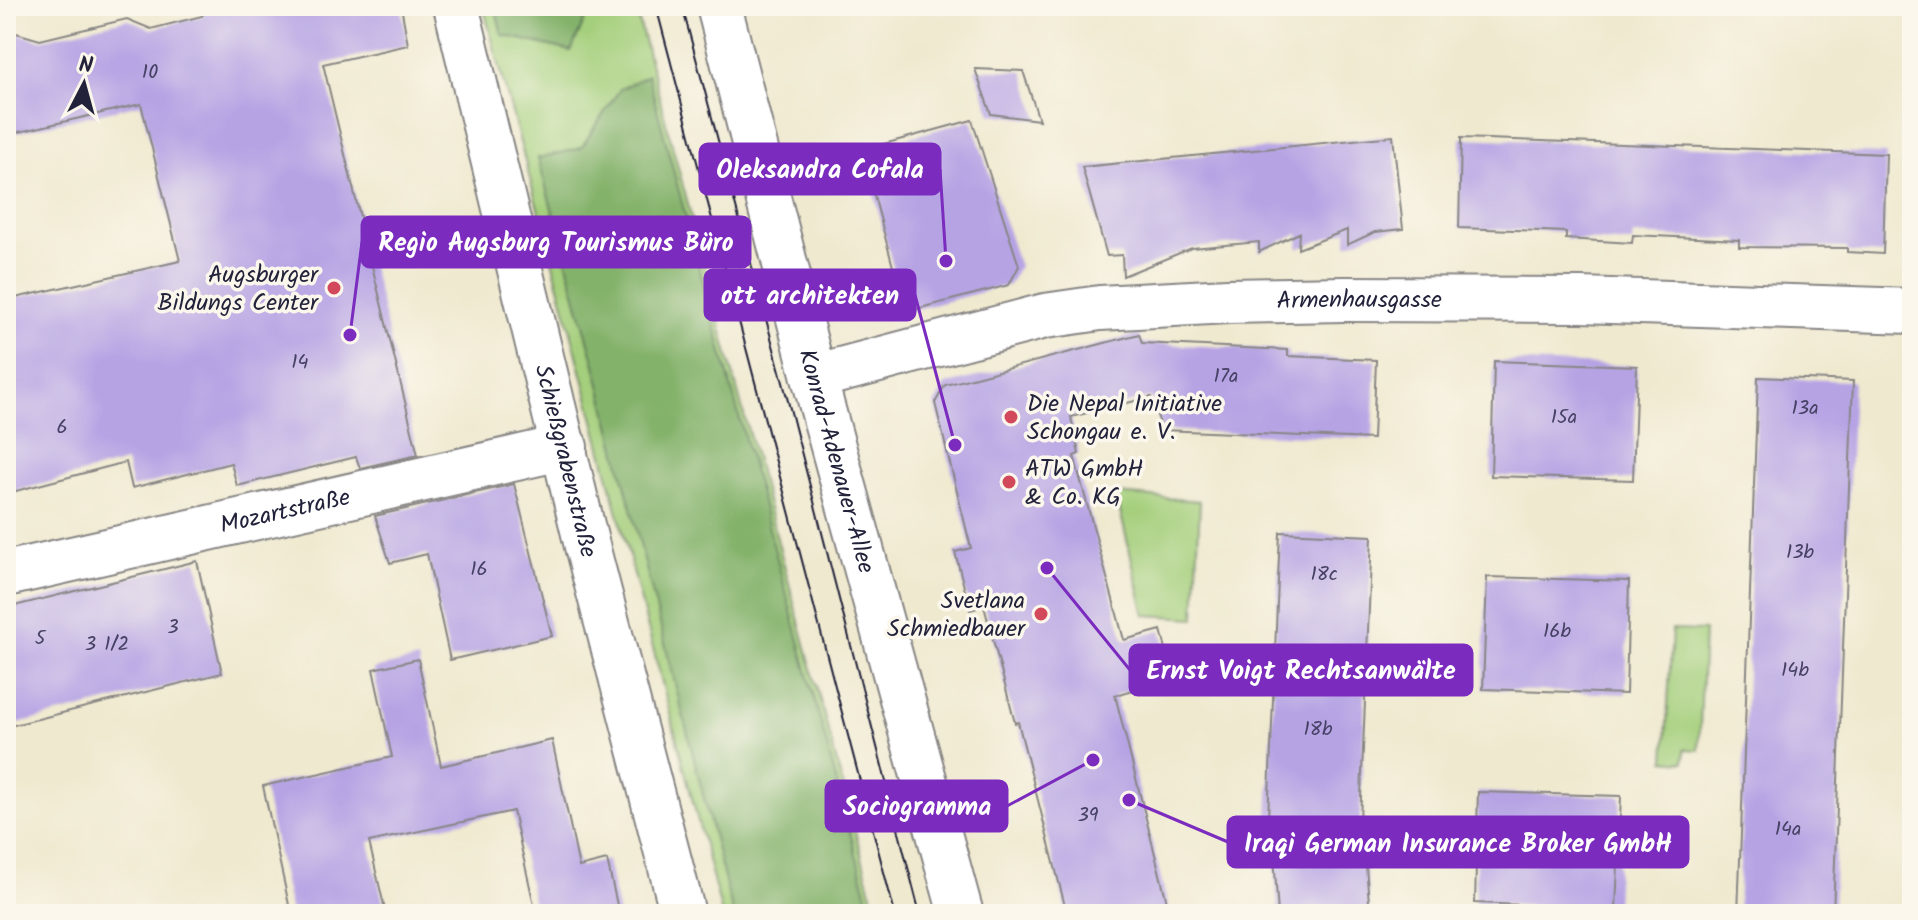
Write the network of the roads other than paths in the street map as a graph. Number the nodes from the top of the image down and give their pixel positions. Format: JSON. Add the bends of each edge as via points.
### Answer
{"nodes":[{"id":1,"x":456,"y":6,"type":"edge"},
{"id":2,"x":719,"y":6,"type":"edge"},
{"id":3,"x":1912,"y":311,"type":"edge"},
{"id":4,"x":814,"y":377,"type":"junction"},
{"id":5,"x":565,"y":447,"type":"junction"},
{"id":6,"x":6,"y":574,"type":"edge"},
{"id":7,"x":683,"y":914,"type":"edge"},
{"id":8,"x":961,"y":914,"type":"edge"}],
"edges":[{"from":1,"to":5,"type":"street","name":"Schießgrabenstraße"},
{"from":2,"to":4,"type":"street","name":"Konrad-Adenauer-Allee"},
{"from":3,"to":4,"type":"street","name":"Armenhausgasse","via":[[1581,300],[1228,301],[1100,308],[1045,316]]},
{"from":4,"to":8,"type":"street","name":"Konrad-Adenauer-Allee"},
{"from":5,"to":6,"type":"street","name":"Mozartstraße"},
{"from":5,"to":7,"type":"street","name":"Schießgrabenstraße"}]}
